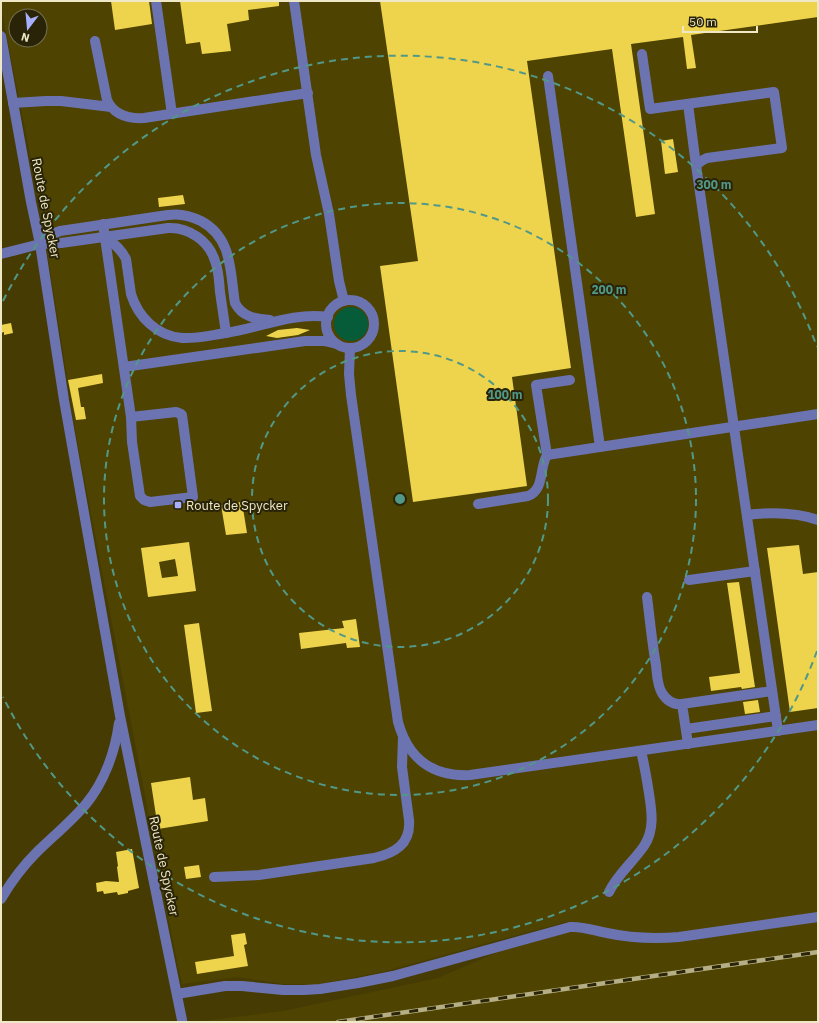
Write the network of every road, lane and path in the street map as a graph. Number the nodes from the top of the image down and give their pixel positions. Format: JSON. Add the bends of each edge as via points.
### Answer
{"nodes":[{"id":1,"x":156,"y":1,"type":"edge"},
{"id":2,"x":294,"y":1,"type":"edge"},
{"id":3,"x":1,"y":36,"type":"edge"},
{"id":4,"x":95,"y":41,"type":"dead end"},
{"id":5,"x":642,"y":54,"type":"dead end"},
{"id":6,"x":548,"y":76,"type":"dead end"},
{"id":7,"x":308,"y":93,"type":"junction"},
{"id":8,"x":13,"y":102,"type":"junction"},
{"id":9,"x":688,"y":104,"type":"junction"},
{"id":10,"x":111,"y":107,"type":"junction"},
{"id":11,"x":172,"y":114,"type":"junction"},
{"id":12,"x":696,"y":165,"type":"junction"},
{"id":13,"x":103,"y":224,"type":"junction"},
{"id":14,"x":105,"y":237,"type":"junction"},
{"id":15,"x":40,"y":244,"type":"junction"},
{"id":16,"x":1,"y":254,"type":"edge"},
{"id":17,"x":344,"y":301,"type":"junction"},
{"id":18,"x":327,"y":320,"type":"junction"},
{"id":19,"x":276,"y":321,"type":"junction"},
{"id":20,"x":226,"y":333,"type":"junction"},
{"id":21,"x":305,"y":341,"type":"junction"},
{"id":22,"x":336,"y":344,"type":"junction"},
{"id":23,"x":350,"y":348,"type":"junction"},
{"id":24,"x":124,"y":367,"type":"junction"},
{"id":25,"x":570,"y":380,"type":"dead end"},
{"id":26,"x":818,"y":414,"type":"edge"},
{"id":27,"x":131,"y":418,"type":"junction"},
{"id":28,"x":734,"y":427,"type":"junction"},
{"id":29,"x":600,"y":447,"type":"junction"},
{"id":30,"x":546,"y":455,"type":"junction"},
{"id":31,"x":478,"y":504,"type":"dead end"},
{"id":32,"x":747,"y":515,"type":"junction"},
{"id":33,"x":818,"y":520,"type":"edge"},
{"id":34,"x":755,"y":571,"type":"junction"},
{"id":35,"x":689,"y":580,"type":"dead end"},
{"id":36,"x":647,"y":597,"type":"dead end"},
{"id":37,"x":772,"y":691,"type":"junction"},
{"id":38,"x":682,"y":704,"type":"junction"},
{"id":39,"x":120,"y":716,"type":"junction"},
{"id":40,"x":776,"y":716,"type":"junction"},
{"id":41,"x":818,"y":725,"type":"edge"},
{"id":42,"x":686,"y":729,"type":"junction"},
{"id":43,"x":778,"y":731,"type":"junction"},
{"id":44,"x":403,"y":736,"type":"junction"},
{"id":45,"x":688,"y":744,"type":"junction"},
{"id":46,"x":641,"y":751,"type":"junction"},
{"id":47,"x":214,"y":877,"type":"dead end"},
{"id":48,"x":609,"y":892,"type":"dead end"},
{"id":49,"x":1,"y":899,"type":"edge"},
{"id":50,"x":818,"y":917,"type":"edge"},
{"id":51,"x":177,"y":994,"type":"junction"},
{"id":52,"x":182,"y":1020,"type":"dead end"}],
"edges":[{"from":1,"to":11,"type":"street"},
{"from":2,"to":7,"type":"street"},
{"from":3,"to":8,"type":"street","name":"Route de Spycker"},
{"from":4,"to":10,"type":"street","via":[[106,96]]},
{"from":5,"to":9,"type":"street","via":[[650,109]]},
{"from":6,"to":29,"type":"street"},
{"from":7,"to":11,"type":"street"},
{"from":7,"to":17,"type":"street","via":[[316,155]]},
{"from":8,"to":10,"type":"street","via":[[61,101]]},
{"from":8,"to":15,"type":"street","name":"Route de Spycker"},
{"from":9,"to":12,"type":"street"},
{"from":9,"to":12,"type":"street","via":[[774,92],[782,148],[707,158]]},
{"from":10,"to":11,"type":"street","via":[[120,114],[135,118]]},
{"from":12,"to":28,"type":"street"},
{"from":13,"to":14,"type":"street"},
{"from":13,"to":15,"type":"street","via":[[57,232]]},
{"from":13,"to":19,"type":"street","via":[[173,214],[202,221],[217,233],[226,250],[239,310],[254,318]]},
{"from":14,"to":15,"type":"street","via":[[61,244]]},
{"from":14,"to":20,"type":"street","via":[[117,246],[124,256],[132,299],[142,317],[152,326],[164,334],[182,338]]},
{"from":14,"to":20,"type":"street","via":[[173,228],[186,230],[200,238],[215,260]]},
{"from":14,"to":24,"type":"street"},
{"from":15,"to":16,"type":"street"},
{"from":15,"to":39,"type":"street","name":"Route de Spycker","via":[[64,400]]},
{"from":17,"to":18,"type":"street","via":[[335,306]]},
{"from":17,"to":23,"type":"street","via":[[354,300],[364,304],[371,311],[374,321],[373,331],[368,340],[360,346]]},
{"from":18,"to":19,"type":"street","via":[[311,315]]},
{"from":18,"to":21,"type":"street","via":[[314,337]]},
{"from":18,"to":22,"type":"street","via":[[328,331]]},
{"from":19,"to":20,"type":"street"},
{"from":21,"to":22,"type":"street"},
{"from":21,"to":24,"type":"street"},
{"from":22,"to":23,"type":"street"},
{"from":23,"to":44,"type":"street","via":[[351,394],[398,722]]},
{"from":24,"to":27,"type":"street"},
{"from":25,"to":30,"type":"street","via":[[536,384]]},
{"from":26,"to":28,"type":"street"},
{"from":27,"to":27,"type":"street","via":[[132,442],[142,498],[150,502],[193,497],[182,415],[176,412]]},
{"from":28,"to":29,"type":"street"},
{"from":28,"to":32,"type":"street"},
{"from":29,"to":30,"type":"street"},
{"from":30,"to":31,"type":"street","via":[[541,481],[531,495]]},
{"from":32,"to":33,"type":"street","via":[[782,513]]},
{"from":32,"to":34,"type":"street"},
{"from":34,"to":35,"type":"street"},
{"from":34,"to":37,"type":"street"},
{"from":36,"to":38,"type":"street","via":[[659,687],[669,702]]},
{"from":37,"to":38,"type":"street"},
{"from":37,"to":40,"type":"street"},
{"from":38,"to":42,"type":"street"},
{"from":39,"to":49,"type":"street","name":"Route de Spycker","via":[[112,754],[93,794],[77,814],[26,864]]},
{"from":39,"to":51,"type":"street","name":"Route de Spycker"},
{"from":40,"to":42,"type":"street"},
{"from":40,"to":43,"type":"street"},
{"from":41,"to":43,"type":"street"},
{"from":42,"to":45,"type":"street"},
{"from":43,"to":45,"type":"street"},
{"from":44,"to":46,"type":"street","via":[[411,750],[426,765],[440,772],[459,775]]},
{"from":44,"to":47,"type":"street","via":[[402,767],[410,823],[403,843],[396,850],[366,859],[259,875]]},
{"from":45,"to":46,"type":"street"},
{"from":46,"to":48,"type":"street","via":[[652,812],[649,838]]},
{"from":50,"to":51,"type":"street","via":[[661,938],[622,936],[570,927],[393,976],[352,984],[304,990],[225,986]]},
{"from":51,"to":52,"type":"street","name":"Route de Spycker"}]}
